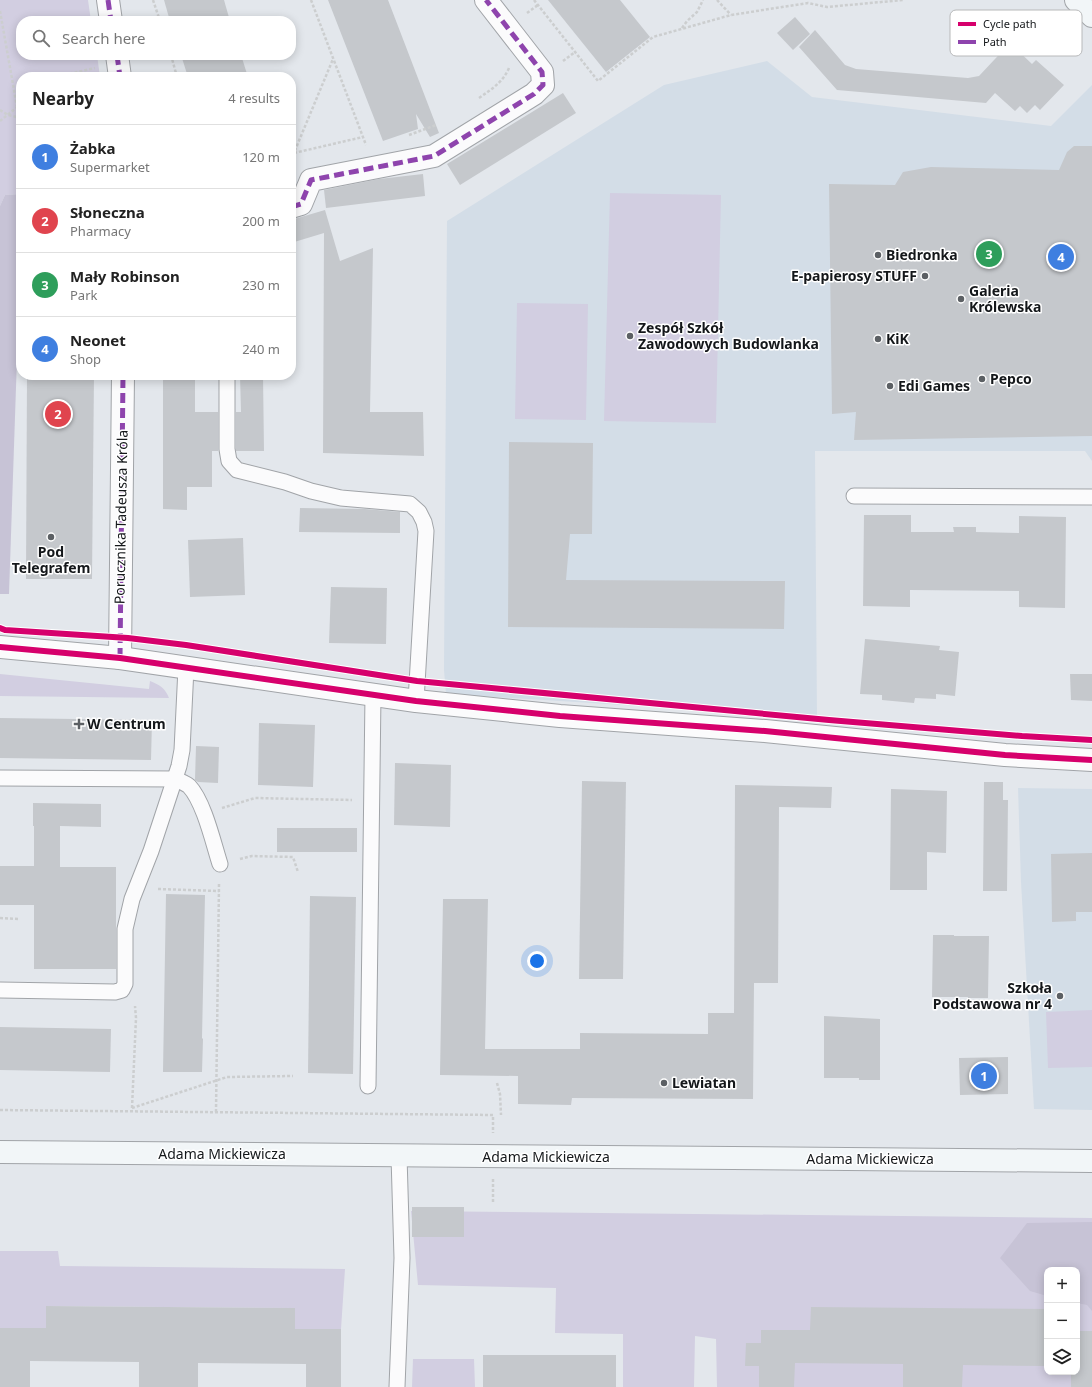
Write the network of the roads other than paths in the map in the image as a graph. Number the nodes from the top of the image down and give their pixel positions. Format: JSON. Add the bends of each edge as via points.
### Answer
{"nodes":[{"id":1,"x":108,"y":0,"type":"edge"},
{"id":2,"x":486,"y":0,"type":"edge"},
{"id":3,"x":1076,"y":0,"type":"edge"},
{"id":4,"x":110,"y":16,"type":"edge"},
{"id":5,"x":1092,"y":16,"type":"edge"},
{"id":6,"x":118,"y":60,"type":"edge"},
{"id":7,"x":119,"y":72,"type":"edge"},
{"id":8,"x":296,"y":205,"type":"edge"},
{"id":9,"x":123,"y":380,"type":"edge"},
{"id":10,"x":227,"y":380,"type":"edge"},
{"id":11,"x":854,"y":496,"type":"dead end"},
{"id":12,"x":1092,"y":497,"type":"edge"},
{"id":13,"x":0,"y":647,"type":"edge"},
{"id":14,"x":120,"y":658,"type":"junction"},
{"id":15,"x":186,"y":668,"type":"junction"},
{"id":16,"x":373,"y":695,"type":"junction"},
{"id":17,"x":416,"y":701,"type":"junction"},
{"id":18,"x":1092,"y":760,"type":"edge"},
{"id":19,"x":0,"y":778,"type":"edge"},
{"id":20,"x":175,"y":779,"type":"junction"},
{"id":21,"x":220,"y":864,"type":"road end"},
{"id":22,"x":0,"y":990,"type":"edge"},
{"id":23,"x":368,"y":1086,"type":"dead end"},
{"id":24,"x":0,"y":1152,"type":"edge"},
{"id":25,"x":399,"y":1156,"type":"junction"},
{"id":26,"x":1092,"y":1161,"type":"edge"},
{"id":27,"x":398,"y":1387,"type":"edge"}],
"edges":[{"from":1,"to":4,"type":"street"},
{"from":2,"to":8,"type":"street","via":[[542,72],[543,85],[534,94],[434,156],[311,180],[300,204]]},
{"from":3,"to":5,"type":"street"},
{"from":6,"to":7,"type":"street"},
{"from":9,"to":14,"type":"street","name":"Porucznika Tadeusza Króla"},
{"from":10,"to":17,"type":"lane","via":[[227,449],[229,461],[237,470],[341,498],[410,504],[419,512],[426,532]]},
{"from":11,"to":12,"type":"lane"},
{"from":13,"to":14,"type":"street"},
{"from":14,"to":15,"type":"street"},
{"from":15,"to":16,"type":"street"},
{"from":15,"to":20,"type":"lane","via":[[182,750]]},
{"from":16,"to":17,"type":"street"},
{"from":16,"to":23,"type":"lane"},
{"from":17,"to":18,"type":"street","via":[[560,716]]},
{"from":19,"to":20,"type":"lane"},
{"from":20,"to":21,"type":"lane","via":[[194,792]]},
{"from":20,"to":22,"type":"lane","via":[[132,899],[125,929],[125,984],[122,990]]},
{"from":24,"to":25,"type":"street","name":"Adama Mickiewicza"},
{"from":25,"to":26,"type":"street","name":"Adama Mickiewicza"},
{"from":25,"to":27,"type":"lane","via":[[402,1258]]}]}
